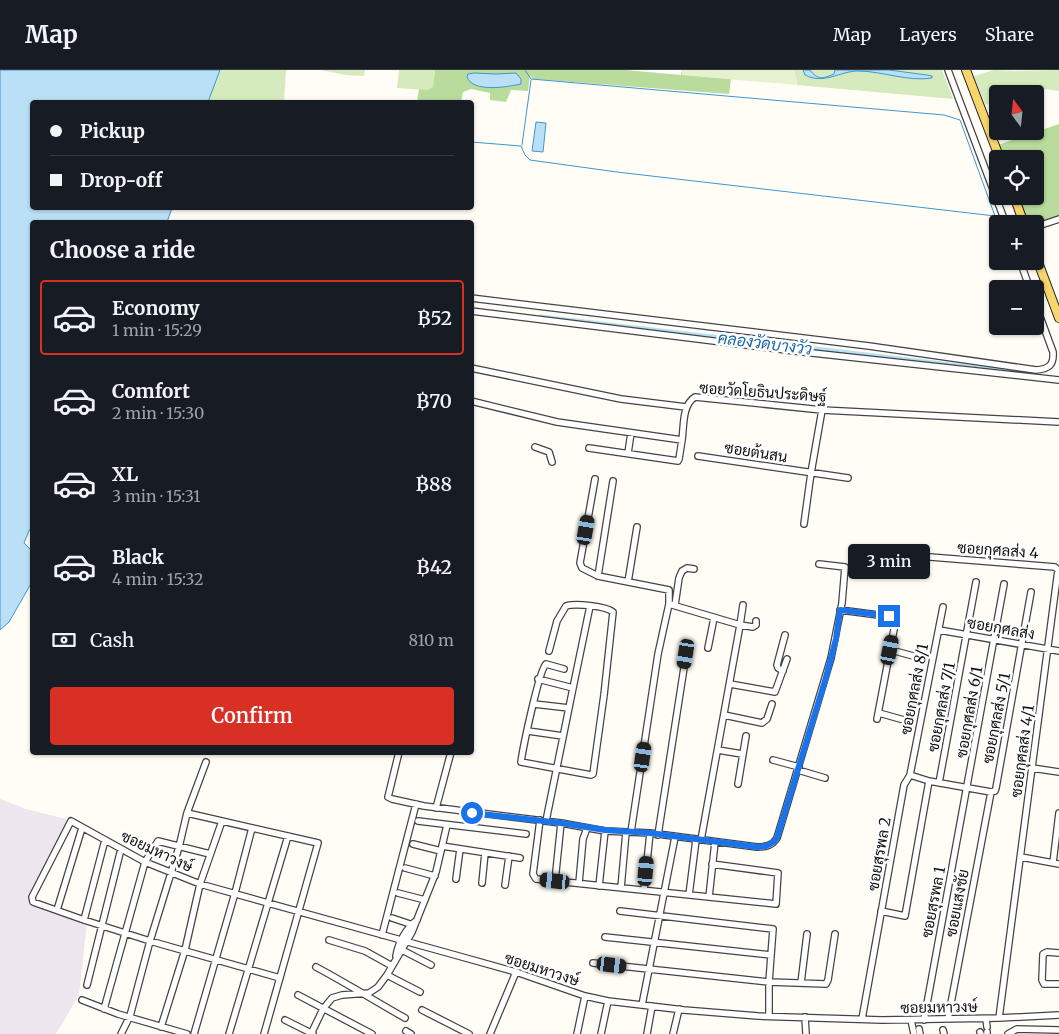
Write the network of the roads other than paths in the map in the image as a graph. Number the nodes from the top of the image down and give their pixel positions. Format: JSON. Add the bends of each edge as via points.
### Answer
{"nodes":[{"id":1,"x":948,"y":70,"type":"edge"},
{"id":2,"x":966,"y":70,"type":"edge"},
{"id":3,"x":997,"y":150,"type":"edge"},
{"id":4,"x":1003,"y":215,"type":"edge"},
{"id":5,"x":1059,"y":219,"type":"edge"},
{"id":6,"x":1044,"y":224,"type":"edge"},
{"id":7,"x":1041,"y":270,"type":"edge"},
{"id":8,"x":474,"y":298,"type":"edge"},
{"id":9,"x":474,"y":311,"type":"edge"},
{"id":10,"x":1059,"y":318,"type":"edge"},
{"id":11,"x":1044,"y":328,"type":"edge"},
{"id":12,"x":474,"y":369,"type":"edge"},
{"id":13,"x":1059,"y":380,"type":"edge"},
{"id":14,"x":474,"y":402,"type":"edge"},
{"id":15,"x":686,"y":406,"type":"junction"},
{"id":16,"x":822,"y":410,"type":"junction"},
{"id":17,"x":1059,"y":422,"type":"edge"},
{"id":18,"x":631,"y":433,"type":"junction"},
{"id":19,"x":682,"y":440,"type":"junction"},
{"id":20,"x":535,"y":447,"type":"dead end"},
{"id":21,"x":589,"y":448,"type":"dead end"},
{"id":22,"x":628,"y":452,"type":"junction"},
{"id":23,"x":698,"y":456,"type":"dead end"},
{"id":24,"x":552,"y":462,"type":"dead end"},
{"id":25,"x":811,"y":473,"type":"junction"},
{"id":26,"x":595,"y":478,"type":"dead end"},
{"id":27,"x":848,"y":478,"type":"dead end"},
{"id":28,"x":613,"y":481,"type":"dead end"},
{"id":29,"x":804,"y":524,"type":"dead end"},
{"id":30,"x":637,"y":527,"type":"dead end"},
{"id":31,"x":854,"y":551,"type":"dead end"},
{"id":32,"x":819,"y":564,"type":"dead end"},
{"id":33,"x":694,"y":569,"type":"dead end"},
{"id":34,"x":598,"y":576,"type":"junction"},
{"id":35,"x":628,"y":582,"type":"junction"},
{"id":36,"x":976,"y":582,"type":"dead end"},
{"id":37,"x":1004,"y":584,"type":"dead end"},
{"id":38,"x":1031,"y":592,"type":"dead end"},
{"id":39,"x":1057,"y":603,"type":"edge"},
{"id":40,"x":672,"y":604,"type":"junction"},
{"id":41,"x":590,"y":606,"type":"junction"},
{"id":42,"x":743,"y":606,"type":"dead end"},
{"id":43,"x":943,"y":607,"type":"dead end"},
{"id":44,"x":840,"y":610,"type":"junction"},
{"id":45,"x":714,"y":618,"type":"junction"},
{"id":46,"x":756,"y":621,"type":"dead end"},
{"id":47,"x":740,"y":626,"type":"junction"},
{"id":48,"x":939,"y":630,"type":"junction"},
{"id":49,"x":784,"y":634,"type":"dead end"},
{"id":50,"x":967,"y":636,"type":"junction"},
{"id":51,"x":995,"y":640,"type":"junction"},
{"id":52,"x":1023,"y":645,"type":"junction"},
{"id":53,"x":708,"y":648,"type":"dead end"},
{"id":54,"x":1049,"y":649,"type":"junction"},
{"id":55,"x":890,"y":650,"type":"junction"},
{"id":56,"x":549,"y":651,"type":"dead end"},
{"id":57,"x":1059,"y":651,"type":"edge"},
{"id":58,"x":686,"y":654,"type":"dead end"},
{"id":59,"x":917,"y":657,"type":"dead end"},
{"id":60,"x":787,"y":659,"type":"dead end"},
{"id":61,"x":564,"y":669,"type":"dead end"},
{"id":62,"x":783,"y":672,"type":"junction"},
{"id":63,"x":538,"y":679,"type":"junction"},
{"id":64,"x":730,"y":684,"type":"junction"},
{"id":65,"x":573,"y":688,"type":"junction"},
{"id":66,"x":534,"y":704,"type":"junction"},
{"id":67,"x":772,"y":704,"type":"dead end"},
{"id":68,"x":569,"y":708,"type":"junction"},
{"id":69,"x":879,"y":713,"type":"junction"},
{"id":70,"x":724,"y":715,"type":"junction"},
{"id":71,"x":877,"y":719,"type":"dead end"},
{"id":72,"x":911,"y":722,"type":"dead end"},
{"id":73,"x":528,"y":731,"type":"junction"},
{"id":74,"x":563,"y":736,"type":"junction"},
{"id":75,"x":746,"y":736,"type":"dead end"},
{"id":76,"x":718,"y":750,"type":"junction"},
{"id":77,"x":742,"y":754,"type":"junction"},
{"id":78,"x":398,"y":755,"type":"edge"},
{"id":79,"x":450,"y":755,"type":"edge"},
{"id":80,"x":772,"y":760,"type":"dead end"},
{"id":81,"x":206,"y":762,"type":"dead end"},
{"id":82,"x":798,"y":768,"type":"junction"},
{"id":83,"x":1032,"y":768,"type":"junction"},
{"id":84,"x":556,"y":770,"type":"junction"},
{"id":85,"x":1059,"y":772,"type":"edge"},
{"id":86,"x":910,"y":775,"type":"junction"},
{"id":87,"x":825,"y":778,"type":"dead end"},
{"id":88,"x":929,"y":781,"type":"junction"},
{"id":89,"x":939,"y":783,"type":"junction"},
{"id":90,"x":738,"y":784,"type":"dead end"},
{"id":91,"x":968,"y":788,"type":"junction"},
{"id":92,"x":990,"y":792,"type":"junction"},
{"id":93,"x":416,"y":804,"type":"junction"},
{"id":94,"x":436,"y":808,"type":"junction"},
{"id":95,"x":187,"y":813,"type":"junction"},
{"id":96,"x":1059,"y":813,"type":"edge"},
{"id":97,"x":543,"y":820,"type":"junction"},
{"id":98,"x":222,"y":821,"type":"junction"},
{"id":99,"x":418,"y":821,"type":"dead end"},
{"id":100,"x":561,"y":823,"type":"junction"},
{"id":101,"x":446,"y":824,"type":"junction"},
{"id":102,"x":82,"y":828,"type":"junction"},
{"id":103,"x":252,"y":828,"type":"junction"},
{"id":104,"x":587,"y":828,"type":"junction"},
{"id":105,"x":605,"y":830,"type":"junction"},
{"id":106,"x":629,"y":832,"type":"junction"},
{"id":107,"x":650,"y":833,"type":"junction"},
{"id":108,"x":526,"y":834,"type":"dead end"},
{"id":109,"x":658,"y":835,"type":"junction"},
{"id":110,"x":288,"y":836,"type":"junction"},
{"id":111,"x":675,"y":837,"type":"junction"},
{"id":112,"x":105,"y":840,"type":"junction"},
{"id":113,"x":698,"y":840,"type":"junction"},
{"id":114,"x":715,"y":842,"type":"junction"},
{"id":115,"x":413,"y":844,"type":"dead end"},
{"id":116,"x":179,"y":847,"type":"junction"},
{"id":117,"x":121,"y":849,"type":"junction"},
{"id":118,"x":441,"y":849,"type":"junction"},
{"id":119,"x":460,"y":849,"type":"junction"},
{"id":120,"x":485,"y":853,"type":"junction"},
{"id":121,"x":210,"y":854,"type":"junction"},
{"id":122,"x":510,"y":856,"type":"junction"},
{"id":123,"x":1022,"y":857,"type":"junction"},
{"id":124,"x":520,"y":858,"type":"dead end"},
{"id":125,"x":145,"y":862,"type":"junction"},
{"id":126,"x":712,"y":864,"type":"junction"},
{"id":127,"x":1056,"y":864,"type":"edge"},
{"id":128,"x":405,"y":868,"type":"dead end"},
{"id":129,"x":171,"y":872,"type":"junction"},
{"id":130,"x":434,"y":876,"type":"junction"},
{"id":131,"x":456,"y":879,"type":"dead end"},
{"id":132,"x":555,"y":881,"type":"junction"},
{"id":133,"x":482,"y":883,"type":"dead end"},
{"id":134,"x":579,"y":883,"type":"junction"},
{"id":135,"x":200,"y":884,"type":"junction"},
{"id":136,"x":505,"y":885,"type":"dead end"},
{"id":137,"x":599,"y":886,"type":"junction"},
{"id":138,"x":621,"y":888,"type":"junction"},
{"id":139,"x":644,"y":890,"type":"junction"},
{"id":140,"x":665,"y":892,"type":"junction"},
{"id":141,"x":235,"y":893,"type":"junction"},
{"id":142,"x":398,"y":893,"type":"dead end"},
{"id":143,"x":689,"y":895,"type":"junction"},
{"id":144,"x":709,"y":897,"type":"junction"},
{"id":145,"x":425,"y":900,"type":"junction"},
{"id":146,"x":267,"y":902,"type":"junction"},
{"id":147,"x":57,"y":910,"type":"junction"},
{"id":148,"x":620,"y":911,"type":"dead end"},
{"id":149,"x":882,"y":911,"type":"junction"},
{"id":150,"x":299,"y":912,"type":"junction"},
{"id":151,"x":660,"y":916,"type":"junction"},
{"id":152,"x":392,"y":918,"type":"dead end"},
{"id":153,"x":84,"y":920,"type":"junction"},
{"id":154,"x":414,"y":923,"type":"junction"},
{"id":155,"x":103,"y":925,"type":"junction"},
{"id":156,"x":125,"y":932,"type":"junction"},
{"id":157,"x":382,"y":934,"type":"junction"},
{"id":158,"x":806,"y":934,"type":"dead end"},
{"id":159,"x":835,"y":934,"type":"dead end"},
{"id":160,"x":605,"y":937,"type":"dead end"},
{"id":161,"x":329,"y":940,"type":"dead end"},
{"id":162,"x":150,"y":941,"type":"junction"},
{"id":163,"x":404,"y":941,"type":"junction"},
{"id":164,"x":655,"y":942,"type":"junction"},
{"id":165,"x":185,"y":950,"type":"junction"},
{"id":166,"x":402,"y":950,"type":"junction"},
{"id":167,"x":1059,"y":952,"type":"edge"},
{"id":168,"x":771,"y":955,"type":"junction"},
{"id":169,"x":396,"y":957,"type":"junction"},
{"id":170,"x":216,"y":960,"type":"junction"},
{"id":171,"x":593,"y":963,"type":"dead end"},
{"id":172,"x":430,"y":965,"type":"dead end"},
{"id":173,"x":392,"y":966,"type":"junction"},
{"id":174,"x":316,"y":967,"type":"dead end"},
{"id":175,"x":248,"y":969,"type":"junction"},
{"id":176,"x":649,"y":970,"type":"junction"},
{"id":177,"x":516,"y":972,"type":"junction"},
{"id":178,"x":386,"y":975,"type":"junction"},
{"id":179,"x":280,"y":978,"type":"junction"},
{"id":180,"x":770,"y":982,"type":"junction"},
{"id":181,"x":801,"y":984,"type":"junction"},
{"id":182,"x":1059,"y":984,"type":"edge"},
{"id":183,"x":87,"y":985,"type":"dead end"},
{"id":184,"x":420,"y":992,"type":"dead end"},
{"id":185,"x":362,"y":994,"type":"junction"},
{"id":186,"x":298,"y":995,"type":"dead end"},
{"id":187,"x":585,"y":996,"type":"junction"},
{"id":188,"x":82,"y":1000,"type":"dead end"},
{"id":189,"x":608,"y":1001,"type":"junction"},
{"id":190,"x":642,"y":1005,"type":"junction"},
{"id":191,"x":652,"y":1006,"type":"junction"},
{"id":192,"x":105,"y":1009,"type":"junction"},
{"id":193,"x":324,"y":1009,"type":"junction"},
{"id":194,"x":679,"y":1009,"type":"junction"},
{"id":195,"x":422,"y":1010,"type":"dead end"},
{"id":196,"x":1059,"y":1015,"type":"edge"},
{"id":197,"x":769,"y":1016,"type":"junction"},
{"id":198,"x":130,"y":1017,"type":"junction"},
{"id":199,"x":805,"y":1017,"type":"junction"},
{"id":200,"x":405,"y":1018,"type":"dead end"},
{"id":201,"x":979,"y":1018,"type":"junction"},
{"id":202,"x":999,"y":1018,"type":"junction"},
{"id":203,"x":862,"y":1019,"type":"junction"},
{"id":204,"x":948,"y":1019,"type":"junction"},
{"id":205,"x":986,"y":1019,"type":"junction"},
{"id":206,"x":285,"y":1020,"type":"dead end"},
{"id":207,"x":911,"y":1020,"type":"junction"},
{"id":208,"x":924,"y":1020,"type":"junction"},
{"id":209,"x":161,"y":1027,"type":"junction"},
{"id":210,"x":1059,"y":1030,"type":"edge"},
{"id":211,"x":980,"y":1031,"type":"edge"},
{"id":212,"x":987,"y":1031,"type":"edge"},
{"id":213,"x":121,"y":1034,"type":"edge"},
{"id":214,"x":187,"y":1034,"type":"edge"},
{"id":215,"x":194,"y":1034,"type":"edge"},
{"id":216,"x":228,"y":1034,"type":"edge"},
{"id":217,"x":264,"y":1034,"type":"edge"},
{"id":218,"x":312,"y":1034,"type":"edge"},
{"id":219,"x":372,"y":1034,"type":"edge"},
{"id":220,"x":469,"y":1034,"type":"edge"},
{"id":221,"x":490,"y":1034,"type":"edge"},
{"id":222,"x":577,"y":1034,"type":"edge"},
{"id":223,"x":601,"y":1034,"type":"edge"},
{"id":224,"x":647,"y":1034,"type":"edge"},
{"id":225,"x":673,"y":1034,"type":"edge"},
{"id":226,"x":806,"y":1034,"type":"edge"},
{"id":227,"x":914,"y":1034,"type":"edge"},
{"id":228,"x":1008,"y":1034,"type":"edge"}],
"edges":[{"from":1,"to":4,"type":"street"},
{"from":2,"to":3,"type":"main road"},
{"from":5,"to":6,"type":"street"},
{"from":7,"to":10,"type":"main road"},
{"from":8,"to":11,"type":"street","via":[[860,344],[1036,370],[1051,366],[1054,360]]},
{"from":9,"to":13,"type":"street"},
{"from":12,"to":15,"type":"street","via":[[621,399]]},
{"from":14,"to":18,"type":"street","via":[[557,422]]},
{"from":15,"to":16,"type":"street","name":"ซอยวัดโยธินประดิษฐ์","via":[[697,397]]},
{"from":15,"to":19,"type":"street","name":"ซอยวัดโยธินประดิษฐ์"},
{"from":16,"to":17,"type":"street","name":"ซอยวัดโยธินประดิษฐ์"},
{"from":16,"to":25,"type":"street"},
{"from":18,"to":19,"type":"street"},
{"from":18,"to":22,"type":"street"},
{"from":19,"to":22,"type":"street","name":"ซอยวัดโยธินประดิษฐ์","via":[[678,461]]},
{"from":20,"to":24,"type":"street","via":[[549,452]]},
{"from":21,"to":22,"type":"street"},
{"from":23,"to":25,"type":"street","name":"ซอยต้นสน"},
{"from":25,"to":27,"type":"street","name":"ซอยต้นสน"},
{"from":25,"to":29,"type":"street"},
{"from":26,"to":34,"type":"street","via":[[580,564],[584,571]]},
{"from":28,"to":34,"type":"street"},
{"from":30,"to":35,"type":"street"},
{"from":31,"to":39,"type":"street","name":"ซอยกุศลส่ง 4","via":[[1055,567],[1058,568]]},
{"from":32,"to":44,"type":"street","via":[[845,568]]},
{"from":33,"to":40,"type":"street","via":[[682,571]]},
{"from":34,"to":35,"type":"street"},
{"from":35,"to":40,"type":"street","via":[[669,590]]},
{"from":36,"to":50,"type":"street","name":"ซอยกุศลส่ง 7/1"},
{"from":37,"to":51,"type":"street","name":"ซอยกุศลส่ง 6/1"},
{"from":38,"to":52,"type":"street","name":"ซอยกุศลส่ง 5/1"},
{"from":39,"to":54,"type":"street","name":"ซอยกุศลส่ง 4"},
{"from":40,"to":45,"type":"street"},
{"from":40,"to":106,"type":"street","via":[[658,654]]},
{"from":41,"to":56,"type":"street","via":[[572,604],[564,608]]},
{"from":41,"to":65,"type":"street"},
{"from":41,"to":84,"type":"street","via":[[610,609],[613,614],[593,774],[588,776]]},
{"from":42,"to":47,"type":"street"},
{"from":43,"to":48,"type":"street","name":"ซอยกุศลส่ง 8/1"},
{"from":44,"to":55,"type":"street","via":[[895,618]]},
{"from":44,"to":82,"type":"street","via":[[829,666]]},
{"from":45,"to":47,"type":"street"},
{"from":45,"to":53,"type":"street"},
{"from":46,"to":47,"type":"street","via":[[753,627]]},
{"from":47,"to":64,"type":"street"},
{"from":48,"to":50,"type":"street","name":"ซอยกุศลส่ง"},
{"from":48,"to":86,"type":"street","name":"ซอยกุศลส่ง 8/1"},
{"from":49,"to":62,"type":"street","via":[[777,665]]},
{"from":50,"to":51,"type":"street","name":"ซอยกุศลส่ง"},
{"from":50,"to":89,"type":"street","name":"ซอยกุศลส่ง 7/1"},
{"from":51,"to":52,"type":"street","name":"ซอยกุศลส่ง"},
{"from":51,"to":91,"type":"street","name":"ซอยกุศลส่ง 6/1"},
{"from":52,"to":54,"type":"street","name":"ซอยกุศลส่ง"},
{"from":52,"to":92,"type":"street","name":"ซอยกุศลส่ง 5/1","via":[[996,788]]},
{"from":54,"to":57,"type":"street","name":"ซอยกุศลส่ง"},
{"from":54,"to":83,"type":"street","name":"ซอยกุศลส่ง 4/1"},
{"from":55,"to":59,"type":"street"},
{"from":55,"to":69,"type":"street"},
{"from":58,"to":109,"type":"street"},
{"from":60,"to":62,"type":"street"},
{"from":61,"to":63,"type":"street","via":[[545,664]]},
{"from":62,"to":64,"type":"street","via":[[774,692]]},
{"from":63,"to":65,"type":"street"},
{"from":63,"to":66,"type":"street"},
{"from":64,"to":70,"type":"street"},
{"from":65,"to":68,"type":"street"},
{"from":66,"to":68,"type":"street"},
{"from":66,"to":73,"type":"street"},
{"from":67,"to":70,"type":"street","via":[[767,719],[762,723]]},
{"from":68,"to":74,"type":"street"},
{"from":69,"to":71,"type":"street"},
{"from":69,"to":72,"type":"street"},
{"from":70,"to":76,"type":"street"},
{"from":73,"to":74,"type":"street"},
{"from":73,"to":84,"type":"street","via":[[522,763]]},
{"from":74,"to":84,"type":"street"},
{"from":75,"to":77,"type":"street"},
{"from":76,"to":77,"type":"street"},
{"from":76,"to":113,"type":"street"},
{"from":77,"to":90,"type":"street"},
{"from":78,"to":93,"type":"street","via":[[388,797]]},
{"from":79,"to":94,"type":"street"},
{"from":80,"to":82,"type":"street"},
{"from":81,"to":95,"type":"street"},
{"from":82,"to":87,"type":"street"},
{"from":82,"to":114,"type":"street","via":[[775,842],[757,847]]},
{"from":83,"to":85,"type":"street"},
{"from":83,"to":123,"type":"street","name":"ซอยกุศลส่ง 4/1"},
{"from":84,"to":97,"type":"street"},
{"from":86,"to":88,"type":"street"},
{"from":86,"to":149,"type":"street","name":"ซอยสุรพล 2","via":[[904,786]]},
{"from":88,"to":89,"type":"street"},
{"from":88,"to":149,"type":"street","via":[[905,916]]},
{"from":89,"to":91,"type":"street"},
{"from":91,"to":92,"type":"street"},
{"from":91,"to":208,"type":"street","name":"ซอยสุรพล 1"},
{"from":92,"to":204,"type":"street","name":"ซอยแสงชัย"},
{"from":93,"to":94,"type":"street"},
{"from":93,"to":157,"type":"street"},
{"from":94,"to":97,"type":"street"},
{"from":95,"to":98,"type":"street"},
{"from":95,"to":116,"type":"street"},
{"from":96,"to":127,"type":"street"},
{"from":97,"to":100,"type":"street"},
{"from":97,"to":132,"type":"street","via":[[533,874],[536,879]]},
{"from":98,"to":103,"type":"street"},
{"from":98,"to":121,"type":"street"},
{"from":99,"to":101,"type":"street"},
{"from":100,"to":104,"type":"street"},
{"from":100,"to":132,"type":"street"},
{"from":101,"to":108,"type":"street"},
{"from":101,"to":118,"type":"street"},
{"from":102,"to":112,"type":"street","name":"ซอยมหาวงษ์"},
{"from":102,"to":147,"type":"street"},
{"from":102,"to":147,"type":"street","name":"ซอยมหาวงษ์","via":[[71,821],[32,898],[33,902]]},
{"from":103,"to":110,"type":"street"},
{"from":103,"to":141,"type":"street"},
{"from":104,"to":105,"type":"street"},
{"from":104,"to":134,"type":"street"},
{"from":105,"to":106,"type":"street"},
{"from":105,"to":137,"type":"street"},
{"from":106,"to":107,"type":"street"},
{"from":106,"to":138,"type":"street"},
{"from":107,"to":109,"type":"street"},
{"from":107,"to":139,"type":"street"},
{"from":109,"to":111,"type":"street"},
{"from":110,"to":146,"type":"street"},
{"from":110,"to":150,"type":"street","via":[[318,842]]},
{"from":111,"to":113,"type":"street"},
{"from":111,"to":140,"type":"street"},
{"from":112,"to":117,"type":"street","name":"ซอยมหาวงษ์"},
{"from":112,"to":153,"type":"street"},
{"from":113,"to":114,"type":"street"},
{"from":113,"to":143,"type":"street"},
{"from":114,"to":126,"type":"street"},
{"from":115,"to":118,"type":"street"},
{"from":116,"to":121,"type":"street"},
{"from":116,"to":125,"type":"street","via":[[158,841]]},
{"from":116,"to":129,"type":"street"},
{"from":117,"to":125,"type":"street","name":"ซอยมหาวงษ์"},
{"from":117,"to":155,"type":"street"},
{"from":118,"to":119,"type":"street"},
{"from":118,"to":130,"type":"street"},
{"from":119,"to":120,"type":"street"},
{"from":119,"to":131,"type":"street"},
{"from":120,"to":122,"type":"street"},
{"from":120,"to":133,"type":"street"},
{"from":121,"to":135,"type":"street"},
{"from":122,"to":124,"type":"street"},
{"from":122,"to":136,"type":"street"},
{"from":123,"to":127,"type":"street"},
{"from":123,"to":202,"type":"street","name":"ซอยกุศลส่ง 4/1"},
{"from":125,"to":129,"type":"street","name":"ซอยมหาวงษ์"},
{"from":125,"to":156,"type":"street"},
{"from":126,"to":144,"type":"street"},
{"from":126,"to":144,"type":"street","via":[[777,873],[777,902]]},
{"from":128,"to":130,"type":"street"},
{"from":129,"to":135,"type":"street","name":"ซอยมหาวงษ์"},
{"from":129,"to":162,"type":"street"},
{"from":130,"to":145,"type":"street"},
{"from":132,"to":134,"type":"street"},
{"from":134,"to":137,"type":"street"},
{"from":135,"to":141,"type":"street","name":"ซอยมหาวงษ์"},
{"from":135,"to":165,"type":"street"},
{"from":137,"to":138,"type":"street"},
{"from":138,"to":139,"type":"street"},
{"from":139,"to":140,"type":"street"},
{"from":140,"to":143,"type":"street"},
{"from":140,"to":151,"type":"street"},
{"from":141,"to":146,"type":"street","name":"ซอยมหาวงษ์"},
{"from":141,"to":170,"type":"street"},
{"from":142,"to":145,"type":"street"},
{"from":143,"to":144,"type":"street"},
{"from":145,"to":154,"type":"street"},
{"from":146,"to":150,"type":"street","name":"ซอยมหาวงษ์"},
{"from":146,"to":175,"type":"street"},
{"from":147,"to":153,"type":"street"},
{"from":148,"to":151,"type":"street"},
{"from":149,"to":203,"type":"street","name":"ซอยสุรพล 2"},
{"from":150,"to":157,"type":"street","name":"ซอยมหาวงษ์"},
{"from":150,"to":179,"type":"street"},
{"from":151,"to":164,"type":"street"},
{"from":151,"to":168,"type":"street","via":[[773,929]]},
{"from":152,"to":154,"type":"street"},
{"from":153,"to":155,"type":"street"},
{"from":154,"to":163,"type":"street"},
{"from":155,"to":156,"type":"street"},
{"from":155,"to":183,"type":"street"},
{"from":156,"to":162,"type":"street"},
{"from":156,"to":192,"type":"street"},
{"from":157,"to":163,"type":"street","name":"ซอยมหาวงษ์"},
{"from":158,"to":181,"type":"street"},
{"from":159,"to":181,"type":"street","via":[[828,983]]},
{"from":160,"to":164,"type":"street"},
{"from":161,"to":173,"type":"street","via":[[365,951]]},
{"from":162,"to":165,"type":"street"},
{"from":162,"to":198,"type":"street"},
{"from":163,"to":166,"type":"street"},
{"from":163,"to":169,"type":"street","via":[[398,947]]},
{"from":163,"to":177,"type":"street","name":"ซอยมหาวงษ์"},
{"from":164,"to":168,"type":"street"},
{"from":164,"to":176,"type":"street"},
{"from":165,"to":170,"type":"street"},
{"from":165,"to":209,"type":"street"},
{"from":166,"to":169,"type":"street"},
{"from":166,"to":172,"type":"street"},
{"from":167,"to":182,"type":"street","via":[[1043,954],[1042,980],[1044,984]]},
{"from":168,"to":180,"type":"street"},
{"from":169,"to":173,"type":"street"},
{"from":170,"to":175,"type":"street"},
{"from":170,"to":215,"type":"street"},
{"from":171,"to":176,"type":"street"},
{"from":173,"to":178,"type":"street"},
{"from":174,"to":185,"type":"street"},
{"from":175,"to":179,"type":"street"},
{"from":175,"to":216,"type":"street"},
{"from":176,"to":180,"type":"street"},
{"from":176,"to":190,"type":"street"},
{"from":177,"to":187,"type":"street","name":"ซอยมหาวงษ์"},
{"from":177,"to":221,"type":"street"},
{"from":178,"to":184,"type":"street"},
{"from":178,"to":185,"type":"street","via":[[374,990]]},
{"from":179,"to":217,"type":"street"},
{"from":180,"to":181,"type":"street"},
{"from":180,"to":197,"type":"street"},
{"from":185,"to":193,"type":"street","via":[[337,996],[328,1001]]},
{"from":185,"to":200,"type":"street"},
{"from":186,"to":193,"type":"street"},
{"from":187,"to":189,"type":"street","name":"ซอยมหาวงษ์"},
{"from":187,"to":222,"type":"street"},
{"from":188,"to":192,"type":"street"},
{"from":189,"to":190,"type":"street","name":"ซอยมหาวงษ์"},
{"from":189,"to":223,"type":"street"},
{"from":190,"to":191,"type":"street","name":"ซอยมหาวงษ์"},
{"from":191,"to":194,"type":"street","name":"ซอยมหาวงษ์"},
{"from":191,"to":224,"type":"street"},
{"from":192,"to":198,"type":"street"},
{"from":193,"to":218,"type":"street"},
{"from":193,"to":219,"type":"street"},
{"from":194,"to":197,"type":"street","name":"ซอยมหาวงษ์"},
{"from":194,"to":225,"type":"street"},
{"from":195,"to":220,"type":"street"},
{"from":196,"to":202,"type":"street","name":"ซอยมหาวงษ์"},
{"from":197,"to":199,"type":"street","name":"ซอยมหาวงษ์"},
{"from":198,"to":209,"type":"street"},
{"from":198,"to":213,"type":"street"},
{"from":199,"to":203,"type":"street","name":"ซอยมหาวงษ์"},
{"from":199,"to":226,"type":"street"},
{"from":201,"to":204,"type":"street","name":"ซอยมหาวงษ์"},
{"from":201,"to":205,"type":"street","name":"ซอยมหาวงษ์"},
{"from":201,"to":211,"type":"street"},
{"from":202,"to":205,"type":"street","name":"ซอยมหาวงษ์"},
{"from":203,"to":207,"type":"street","name":"ซอยมหาวงษ์"},
{"from":204,"to":208,"type":"street","name":"ซอยมหาวงษ์"},
{"from":205,"to":212,"type":"street"},
{"from":206,"to":218,"type":"street"},
{"from":207,"to":208,"type":"street","name":"ซอยมหาวงษ์"},
{"from":207,"to":227,"type":"street"},
{"from":209,"to":214,"type":"street"},
{"from":210,"to":228,"type":"street","via":[[1017,1030]]}]}
